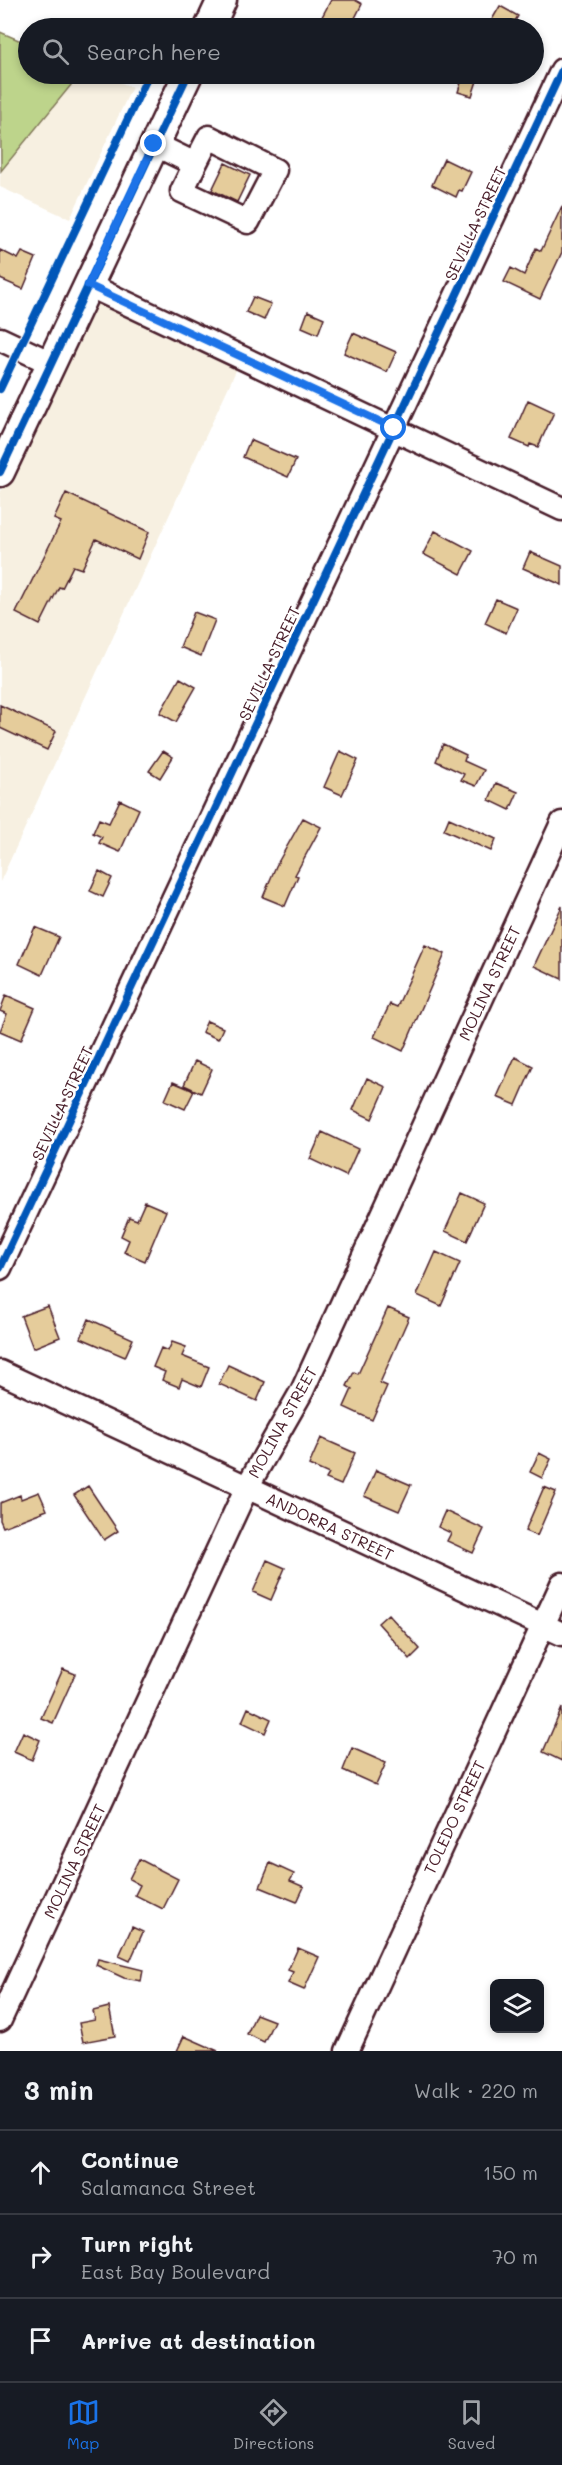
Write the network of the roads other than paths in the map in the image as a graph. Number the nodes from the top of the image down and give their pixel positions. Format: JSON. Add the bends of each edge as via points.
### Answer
{"nodes":[{"id":1,"x":222,"y":0,"type":"edge"},
{"id":2,"x":214,"y":18,"type":"edge"},
{"id":3,"x":562,"y":70,"type":"edge"},
{"id":4,"x":183,"y":84,"type":"edge"},
{"id":5,"x":154,"y":144,"type":"junction"},
{"id":6,"x":195,"y":164,"type":"dead end"},
{"id":7,"x":88,"y":285,"type":"junction"},
{"id":8,"x":0,"y":339,"type":"edge"},
{"id":9,"x":51,"y":363,"type":"junction"},
{"id":10,"x":394,"y":428,"type":"junction"},
{"id":11,"x":0,"y":472,"type":"edge"},
{"id":12,"x":562,"y":509,"type":"edge"},
{"id":13,"x":562,"y":823,"type":"edge"},
{"id":14,"x":0,"y":1268,"type":"edge"},
{"id":15,"x":0,"y":1372,"type":"edge"},
{"id":16,"x":247,"y":1487,"type":"junction"},
{"id":17,"x":562,"y":1584,"type":"edge"},
{"id":18,"x":552,"y":1629,"type":"edge"},
{"id":19,"x":0,"y":2020,"type":"edge"},
{"id":20,"x":347,"y":2051,"type":"edge"}],
"edges":[{"from":1,"to":2,"type":"main road"},
{"from":3,"to":10,"type":"street","name":"SEVILLA STREET"},
{"from":4,"to":5,"type":"main road"},
{"from":5,"to":6,"type":"street"},
{"from":5,"to":7,"type":"main road"},
{"from":7,"to":9,"type":"main road"},
{"from":7,"to":10,"type":"street"},
{"from":8,"to":9,"type":"street"},
{"from":9,"to":11,"type":"main road"},
{"from":10,"to":12,"type":"street"},
{"from":10,"to":14,"type":"street","name":"SEVILLA STREET"},
{"from":13,"to":16,"type":"street","name":"MOLINA STREET","via":[[302,1391]]},
{"from":15,"to":16,"type":"street","name":"ANDORRA STREET"},
{"from":16,"to":18,"type":"street","name":"ANDORRA STREET"},
{"from":16,"to":19,"type":"street","name":"MOLINA STREET"},
{"from":17,"to":18,"type":"street","name":"TOLEDO STREET"},
{"from":18,"to":20,"type":"street","name":"TOLEDO STREET"}]}
